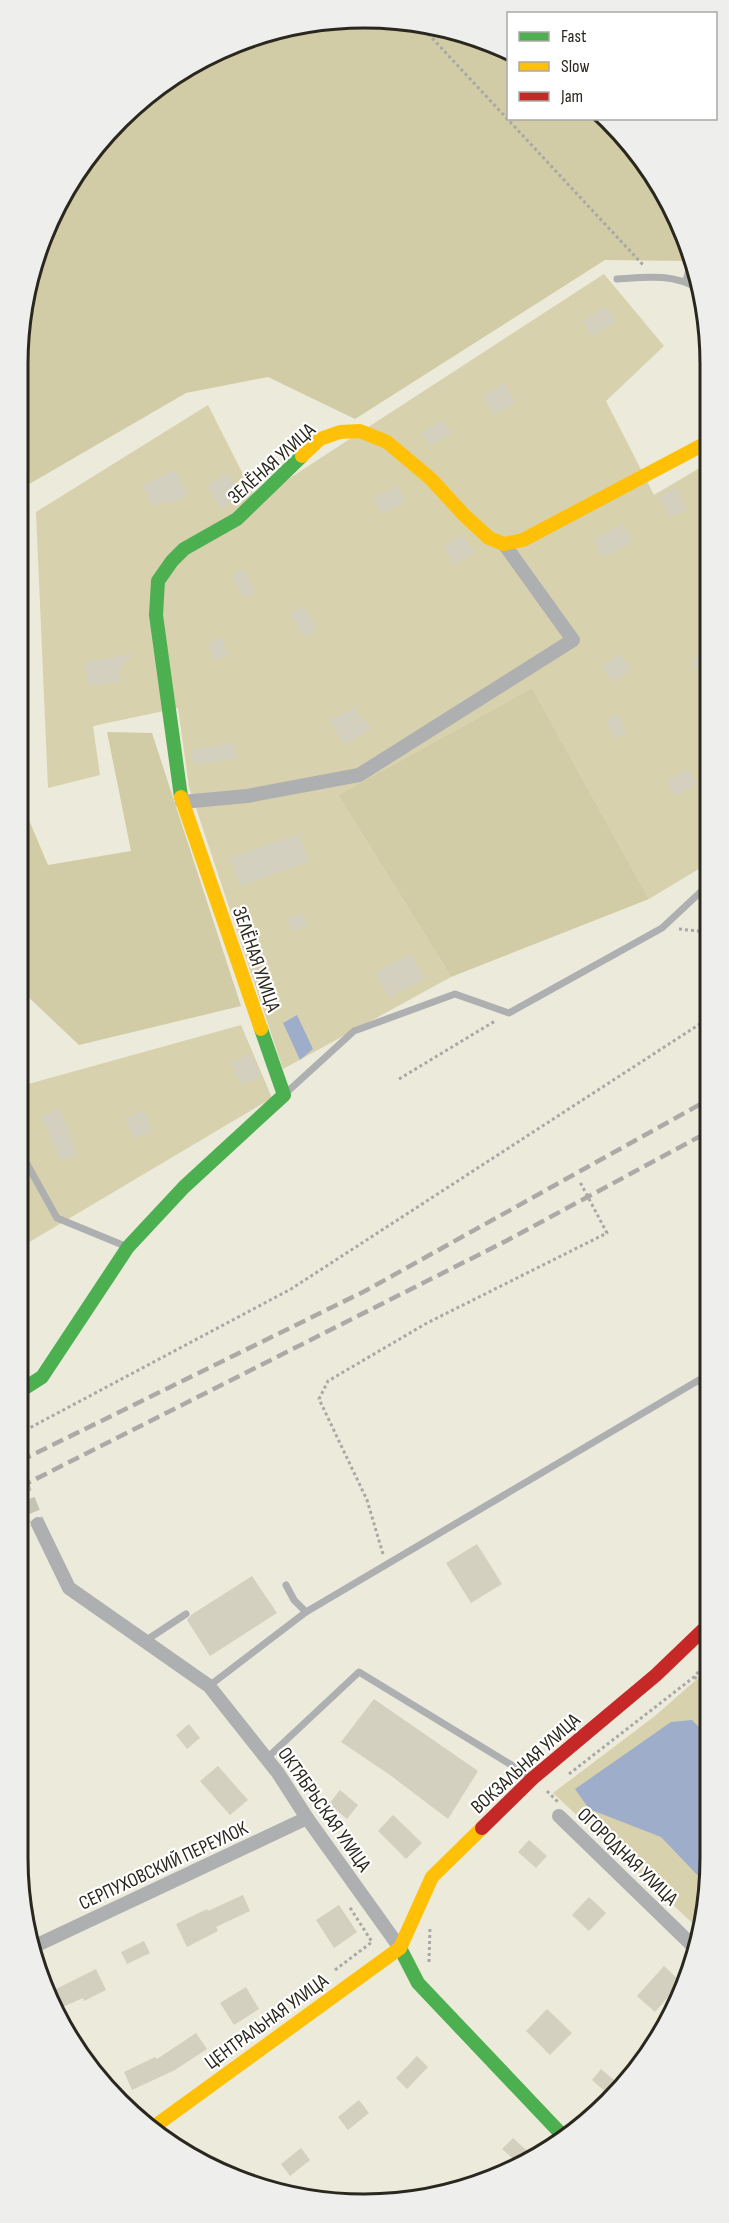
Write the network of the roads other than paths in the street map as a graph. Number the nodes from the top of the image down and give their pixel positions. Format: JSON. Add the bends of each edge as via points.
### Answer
{"nodes":[{"id":1,"x":688,"y":274,"type":"edge"},
{"id":2,"x":616,"y":279,"type":"dead end"},
{"id":3,"x":686,"y":281,"type":"junction"},
{"id":4,"x":690,"y":284,"type":"edge"},
{"id":5,"x":700,"y":446,"type":"edge"},
{"id":6,"x":504,"y":543,"type":"junction"},
{"id":7,"x":182,"y":802,"type":"junction"},
{"id":8,"x":700,"y":893,"type":"edge"},
{"id":9,"x":284,"y":1095,"type":"junction"},
{"id":10,"x":28,"y":1166,"type":"edge"},
{"id":11,"x":128,"y":1247,"type":"junction"},
{"id":12,"x":700,"y":1382,"type":"edge"},
{"id":13,"x":28,"y":1385,"type":"edge"},
{"id":14,"x":38,"y":1524,"type":"tunnel mouth"},
{"id":15,"x":286,"y":1585,"type":"dead end"},
{"id":16,"x":306,"y":1612,"type":"junction"},
{"id":17,"x":186,"y":1614,"type":"dead end"},
{"id":18,"x":700,"y":1633,"type":"edge"},
{"id":19,"x":145,"y":1641,"type":"junction"},
{"id":20,"x":209,"y":1686,"type":"junction"},
{"id":21,"x":266,"y":1758,"type":"junction"},
{"id":22,"x":533,"y":1778,"type":"junction"},
{"id":23,"x":561,"y":1811,"type":"road end"},
{"id":24,"x":306,"y":1818,"type":"junction"},
{"id":25,"x":690,"y":1942,"type":"edge"},
{"id":26,"x":40,"y":1944,"type":"edge"},
{"id":27,"x":400,"y":1948,"type":"junction"},
{"id":28,"x":158,"y":2124,"type":"edge"},
{"id":29,"x":559,"y":2132,"type":"edge"}],
"edges":[{"from":1,"to":3,"type":"lane"},
{"from":2,"to":3,"type":"lane","via":[[653,276]]},
{"from":3,"to":4,"type":"lane"},
{"from":5,"to":6,"type":"street","via":[[523,540]]},
{"from":6,"to":7,"type":"street","name":"ЗЕЛЁНАЯ УЛИЦА","via":[[573,640],[358,775],[247,796]]},
{"from":6,"to":7,"type":"street","name":"ЗЕЛЁНАЯ УЛИЦА","via":[[489,538],[431,479],[387,442],[360,431],[340,432],[320,440],[237,519],[183,549],[158,581],[156,615]]},
{"from":7,"to":9,"type":"street","name":"ЗЕЛЁНАЯ УЛИЦА"},
{"from":8,"to":9,"type":"lane","via":[[662,928],[509,1013],[455,994],[354,1031]]},
{"from":9,"to":11,"type":"street","via":[[184,1186]]},
{"from":10,"to":11,"type":"lane","via":[[57,1218]]},
{"from":11,"to":13,"type":"street","via":[[42,1377]]},
{"from":12,"to":16,"type":"lane"},
{"from":14,"to":19,"type":"street","name":"ОКТЯБРЬСКАЯ УЛИЦА","via":[[69,1588]]},
{"from":15,"to":16,"type":"lane"},
{"from":16,"to":20,"type":"lane"},
{"from":17,"to":19,"type":"lane"},
{"from":18,"to":22,"type":"street","name":"ВОКЗАЛЬНАЯ УЛИЦА","via":[[656,1676]]},
{"from":19,"to":20,"type":"street","name":"ОКТЯБРЬСКАЯ УЛИЦА"},
{"from":20,"to":21,"type":"street","name":"ОКТЯБРЬСКАЯ УЛИЦА"},
{"from":21,"to":22,"type":"lane","via":[[359,1672]]},
{"from":21,"to":24,"type":"street","name":"ОКТЯБРЬСКАЯ УЛИЦА"},
{"from":22,"to":27,"type":"street","name":"ВОКЗАЛЬНАЯ УЛИЦА","via":[[432,1877]]},
{"from":23,"to":25,"type":"street","name":"ОГОРОДНАЯ УЛИЦА"},
{"from":24,"to":26,"type":"street","name":"СЕРПУХОВСКИЙ ПЕРЕУЛОК"},
{"from":24,"to":27,"type":"street","name":"ОКТЯБРЬСКАЯ УЛИЦА"},
{"from":27,"to":28,"type":"street","name":"ЦЕНТРАЛЬНАЯ УЛИЦА"},
{"from":27,"to":29,"type":"street","name":"ОКТЯБРЬСКАЯ УЛИЦА","via":[[418,1983]]}]}
